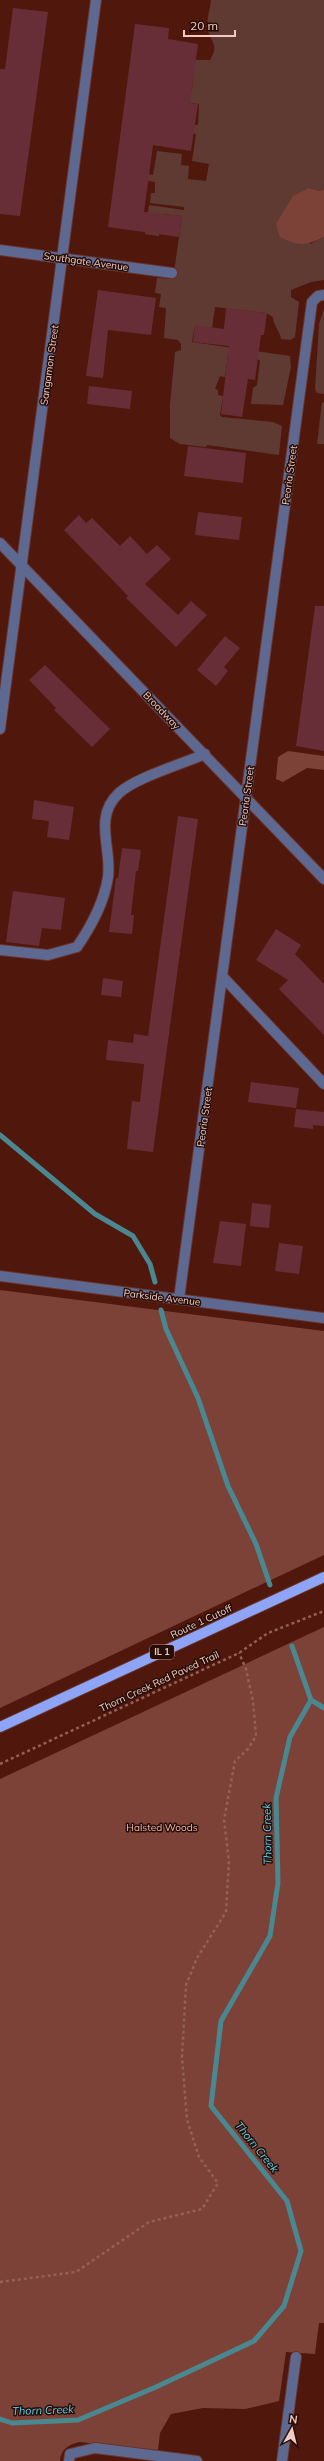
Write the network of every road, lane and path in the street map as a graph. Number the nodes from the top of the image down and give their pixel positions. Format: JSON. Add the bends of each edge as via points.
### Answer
{"nodes":[{"id":1,"x":96,"y":0,"type":"edge"},
{"id":2,"x":0,"y":250,"type":"edge"},
{"id":3,"x":63,"y":258,"type":"junction"},
{"id":4,"x":172,"y":273,"type":"dead end"},
{"id":5,"x":321,"y":295,"type":"edge"},
{"id":6,"x":0,"y":543,"type":"edge"},
{"id":7,"x":22,"y":565,"type":"junction"},
{"id":8,"x":0,"y":729,"type":"edge"},
{"id":9,"x":205,"y":754,"type":"junction"},
{"id":10,"x":246,"y":799,"type":"junction"},
{"id":11,"x":324,"y":879,"type":"edge"},
{"id":12,"x":0,"y":950,"type":"edge"},
{"id":13,"x":222,"y":976,"type":"junction"},
{"id":14,"x":324,"y":1084,"type":"edge"},
{"id":15,"x":0,"y":1276,"type":"edge"},
{"id":16,"x":179,"y":1299,"type":"junction"},
{"id":17,"x":324,"y":1318,"type":"edge"},
{"id":18,"x":324,"y":1577,"type":"edge"},
{"id":19,"x":324,"y":1611,"type":"edge"},
{"id":20,"x":239,"y":1653,"type":"junction"},
{"id":21,"x":0,"y":1727,"type":"edge"},
{"id":22,"x":0,"y":1764,"type":"edge"},
{"id":23,"x":0,"y":2282,"type":"edge"},
{"id":24,"x":296,"y":2357,"type":"dead end"},
{"id":25,"x":68,"y":2461,"type":"edge"},
{"id":26,"x":196,"y":2461,"type":"edge"},
{"id":27,"x":282,"y":2461,"type":"edge"}],
"edges":[{"from":1,"to":3,"type":"street","name":"Sangamon Street"},
{"from":2,"to":3,"type":"street","name":"Southgate Avenue"},
{"from":3,"to":4,"type":"street","name":"Southgate Avenue"},
{"from":3,"to":7,"type":"street","name":"Sangamon Street"},
{"from":5,"to":10,"type":"street","name":"Peoria Street","via":[[312,302]]},
{"from":6,"to":7,"type":"street","name":"Broadway"},
{"from":7,"to":8,"type":"street","name":"Sangamon Street"},
{"from":7,"to":9,"type":"street","name":"Broadway"},
{"from":9,"to":10,"type":"street","name":"Broadway"},
{"from":9,"to":12,"type":"street","via":[[128,786],[110,802],[104,831],[108,876],[104,896],[92,925],[77,947],[48,954]]},
{"from":10,"to":11,"type":"street","name":"Broadway"},
{"from":10,"to":13,"type":"street","name":"Peoria Street"},
{"from":13,"to":14,"type":"street"},
{"from":13,"to":16,"type":"street","name":"Peoria Street"},
{"from":15,"to":16,"type":"street","name":"Parkside Avenue"},
{"from":16,"to":17,"type":"street","name":"Parkside Avenue"},
{"from":18,"to":21,"type":"main road","name":"Route 1 Cutoff","number":"IL 1"},
{"from":19,"to":20,"type":"path","name":"Thorn Creek Red Paved Trail","via":[[268,1633]]},
{"from":20,"to":22,"type":"path","name":"Thorn Creek Red Paved Trail"},
{"from":20,"to":23,"type":"path","via":[[246,1669],[253,1701],[256,1736],[236,1761],[224,1820],[229,1861],[226,1912],[197,1958],[186,1985],[182,2057],[187,2120],[199,2157],[218,2183],[202,2209],[149,2222],[76,2272]]},
{"from":24,"to":27,"type":"street"},
{"from":25,"to":26,"type":"street","via":[[70,2454],[95,2448]]}]}
